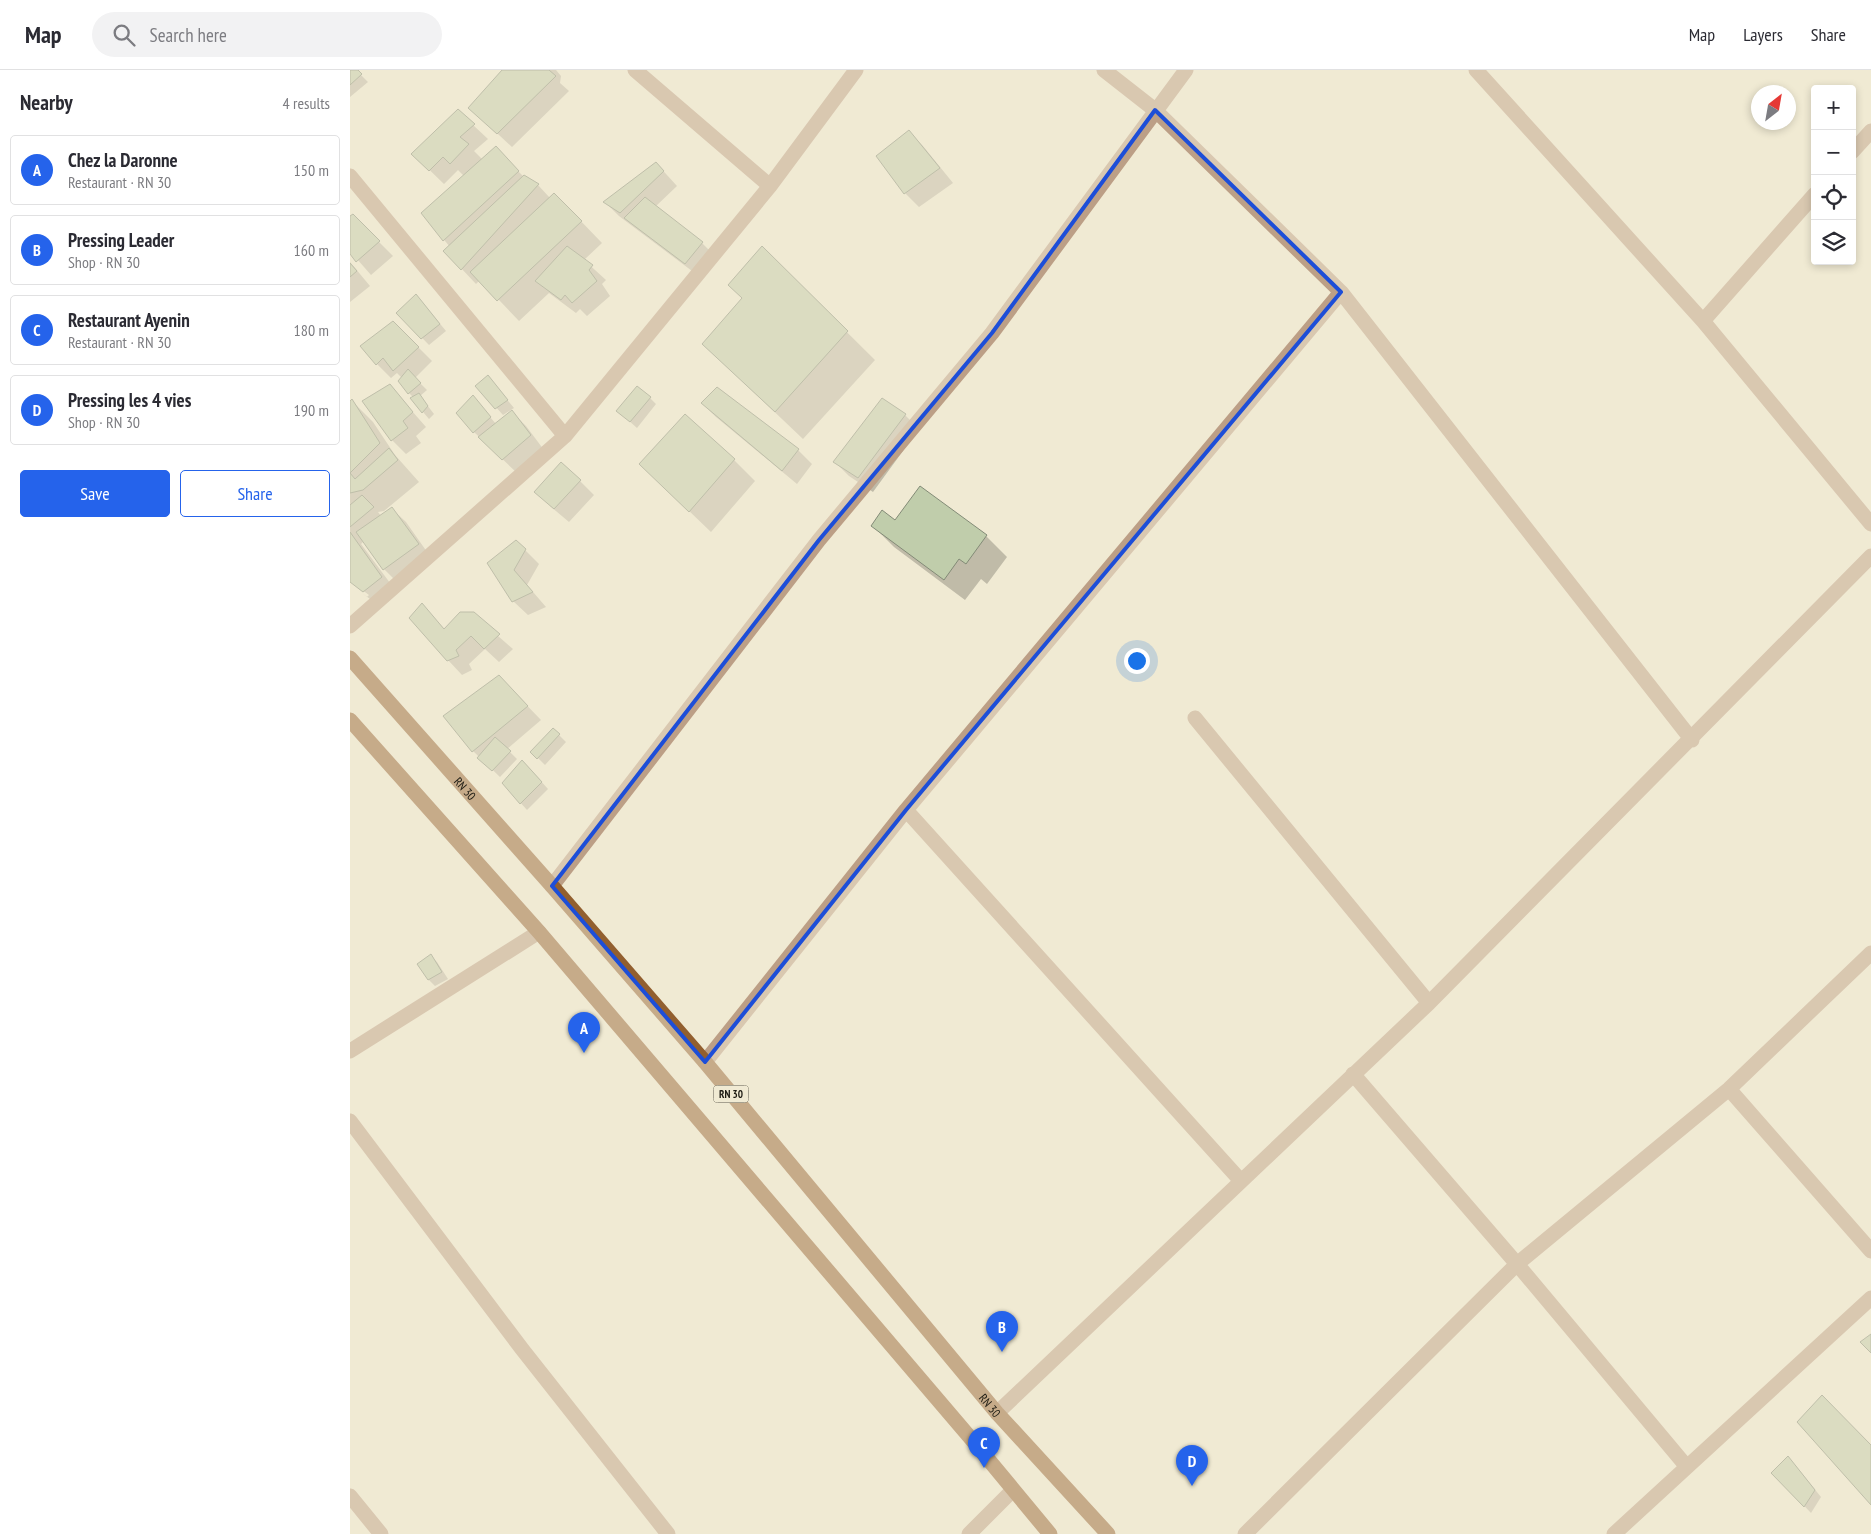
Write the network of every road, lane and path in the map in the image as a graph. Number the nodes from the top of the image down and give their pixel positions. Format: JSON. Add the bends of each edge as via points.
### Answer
{"nodes":[{"id":1,"x":635,"y":70,"type":"edge"},
{"id":2,"x":856,"y":70,"type":"edge"},
{"id":3,"x":1104,"y":70,"type":"edge"},
{"id":4,"x":1186,"y":70,"type":"edge"},
{"id":5,"x":1476,"y":70,"type":"edge"},
{"id":6,"x":1155,"y":110,"type":"junction"},
{"id":7,"x":1871,"y":131,"type":"edge"},
{"id":8,"x":1856,"y":148,"type":"edge"},
{"id":9,"x":350,"y":176,"type":"edge"},
{"id":10,"x":770,"y":186,"type":"junction"},
{"id":11,"x":1811,"y":199,"type":"edge"},
{"id":12,"x":1341,"y":292,"type":"junction"},
{"id":13,"x":1703,"y":321,"type":"junction"},
{"id":14,"x":565,"y":436,"type":"junction"},
{"id":15,"x":1871,"y":524,"type":"edge"},
{"id":16,"x":1871,"y":556,"type":"edge"},
{"id":17,"x":350,"y":626,"type":"edge"},
{"id":18,"x":350,"y":658,"type":"edge"},
{"id":19,"x":1195,"y":718,"type":"dead end"},
{"id":20,"x":350,"y":720,"type":"edge"},
{"id":21,"x":1692,"y":740,"type":"junction"},
{"id":22,"x":906,"y":810,"type":"junction"},
{"id":23,"x":552,"y":886,"type":"junction"},
{"id":24,"x":539,"y":932,"type":"junction"},
{"id":25,"x":1871,"y":953,"type":"edge"},
{"id":26,"x":1429,"y":1004,"type":"junction"},
{"id":27,"x":350,"y":1051,"type":"edge"},
{"id":28,"x":705,"y":1062,"type":"junction"},
{"id":29,"x":1353,"y":1074,"type":"junction"},
{"id":30,"x":1729,"y":1088,"type":"junction"},
{"id":31,"x":350,"y":1121,"type":"edge"},
{"id":32,"x":1241,"y":1182,"type":"junction"},
{"id":33,"x":1871,"y":1251,"type":"edge"},
{"id":34,"x":1518,"y":1264,"type":"junction"},
{"id":35,"x":1871,"y":1298,"type":"edge"},
{"id":36,"x":997,"y":1413,"type":"junction"},
{"id":37,"x":1687,"y":1467,"type":"junction"},
{"id":38,"x":1012,"y":1490,"type":"junction"},
{"id":39,"x":350,"y":1496,"type":"edge"},
{"id":40,"x":381,"y":1534,"type":"edge"},
{"id":41,"x":668,"y":1534,"type":"edge"},
{"id":42,"x":969,"y":1534,"type":"edge"},
{"id":43,"x":1050,"y":1534,"type":"edge"},
{"id":44,"x":1108,"y":1534,"type":"edge"},
{"id":45,"x":1245,"y":1534,"type":"edge"},
{"id":46,"x":1614,"y":1534,"type":"edge"}],
"edges":[{"from":1,"to":10,"type":"street"},
{"from":2,"to":10,"type":"street"},
{"from":3,"to":6,"type":"street"},
{"from":4,"to":6,"type":"street"},
{"from":5,"to":13,"type":"street"},
{"from":6,"to":12,"type":"street"},
{"from":6,"to":23,"type":"street","via":[[992,333],[820,540]]},
{"from":7,"to":8,"type":"street"},
{"from":9,"to":14,"type":"street"},
{"from":10,"to":14,"type":"street"},
{"from":11,"to":13,"type":"street"},
{"from":12,"to":21,"type":"street"},
{"from":12,"to":22,"type":"street"},
{"from":13,"to":15,"type":"street"},
{"from":14,"to":17,"type":"street"},
{"from":16,"to":21,"type":"street"},
{"from":18,"to":23,"type":"main road","name":"RN 30","number":"RN 30"},
{"from":19,"to":26,"type":"street"},
{"from":20,"to":24,"type":"main road"},
{"from":21,"to":26,"type":"street"},
{"from":22,"to":28,"type":"street"},
{"from":22,"to":32,"type":"street"},
{"from":23,"to":28,"type":"main road","name":"RN 30","number":"RN 30"},
{"from":24,"to":27,"type":"street"},
{"from":24,"to":38,"type":"main road"},
{"from":25,"to":30,"type":"street"},
{"from":26,"to":29,"type":"street"},
{"from":28,"to":36,"type":"main road","name":"RN 30","number":"RN 30"},
{"from":29,"to":32,"type":"street"},
{"from":29,"to":34,"type":"street"},
{"from":30,"to":33,"type":"street"},
{"from":30,"to":34,"type":"street"},
{"from":31,"to":41,"type":"street","via":[[522,1349]]},
{"from":32,"to":36,"type":"street"},
{"from":34,"to":37,"type":"street"},
{"from":34,"to":45,"type":"street"},
{"from":35,"to":37,"type":"street"},
{"from":36,"to":44,"type":"main road","name":"RN 30","number":"RN 30"},
{"from":37,"to":46,"type":"street"},
{"from":38,"to":42,"type":"street"},
{"from":38,"to":43,"type":"main road"},
{"from":39,"to":40,"type":"street"}]}
